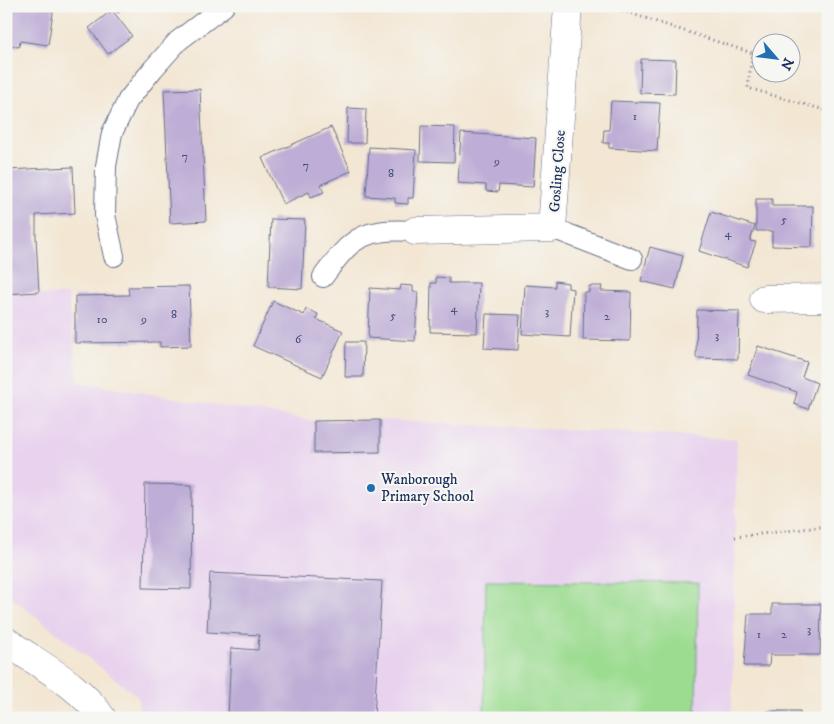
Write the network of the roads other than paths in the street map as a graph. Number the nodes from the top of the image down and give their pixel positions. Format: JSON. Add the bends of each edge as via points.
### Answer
{"nodes":[{"id":1,"x":224,"y":6,"type":"edge"},
{"id":2,"x":568,"y":6,"type":"edge"},
{"id":3,"x":552,"y":228,"type":"junction"},
{"id":4,"x":415,"y":231,"type":"joint"},
{"id":5,"x":114,"y":256,"type":"dead end"},
{"id":6,"x":632,"y":259,"type":"dead end"},
{"id":7,"x":323,"y":277,"type":"dead end"},
{"id":8,"x":828,"y":298,"type":"edge"},
{"id":9,"x":764,"y":299,"type":"dead end"},
{"id":10,"x":6,"y":640,"type":"edge"},
{"id":11,"x":102,"y":718,"type":"edge"}],
"edges":[{"from":1,"to":5,"type":"lane","via":[[178,41],[153,69],[128,100],[112,133],[106,166],[105,215]]},
{"from":2,"to":3,"type":"street","name":"Gosling Close"},
{"from":3,"to":4,"type":"street","name":"Gosling Close"},
{"from":3,"to":6,"type":"lane"},
{"from":4,"to":7,"type":"lane","via":[[389,230],[367,234],[352,243]]},
{"from":8,"to":9,"type":"street"},
{"from":10,"to":11,"type":"street","via":[[56,674]]}]}
